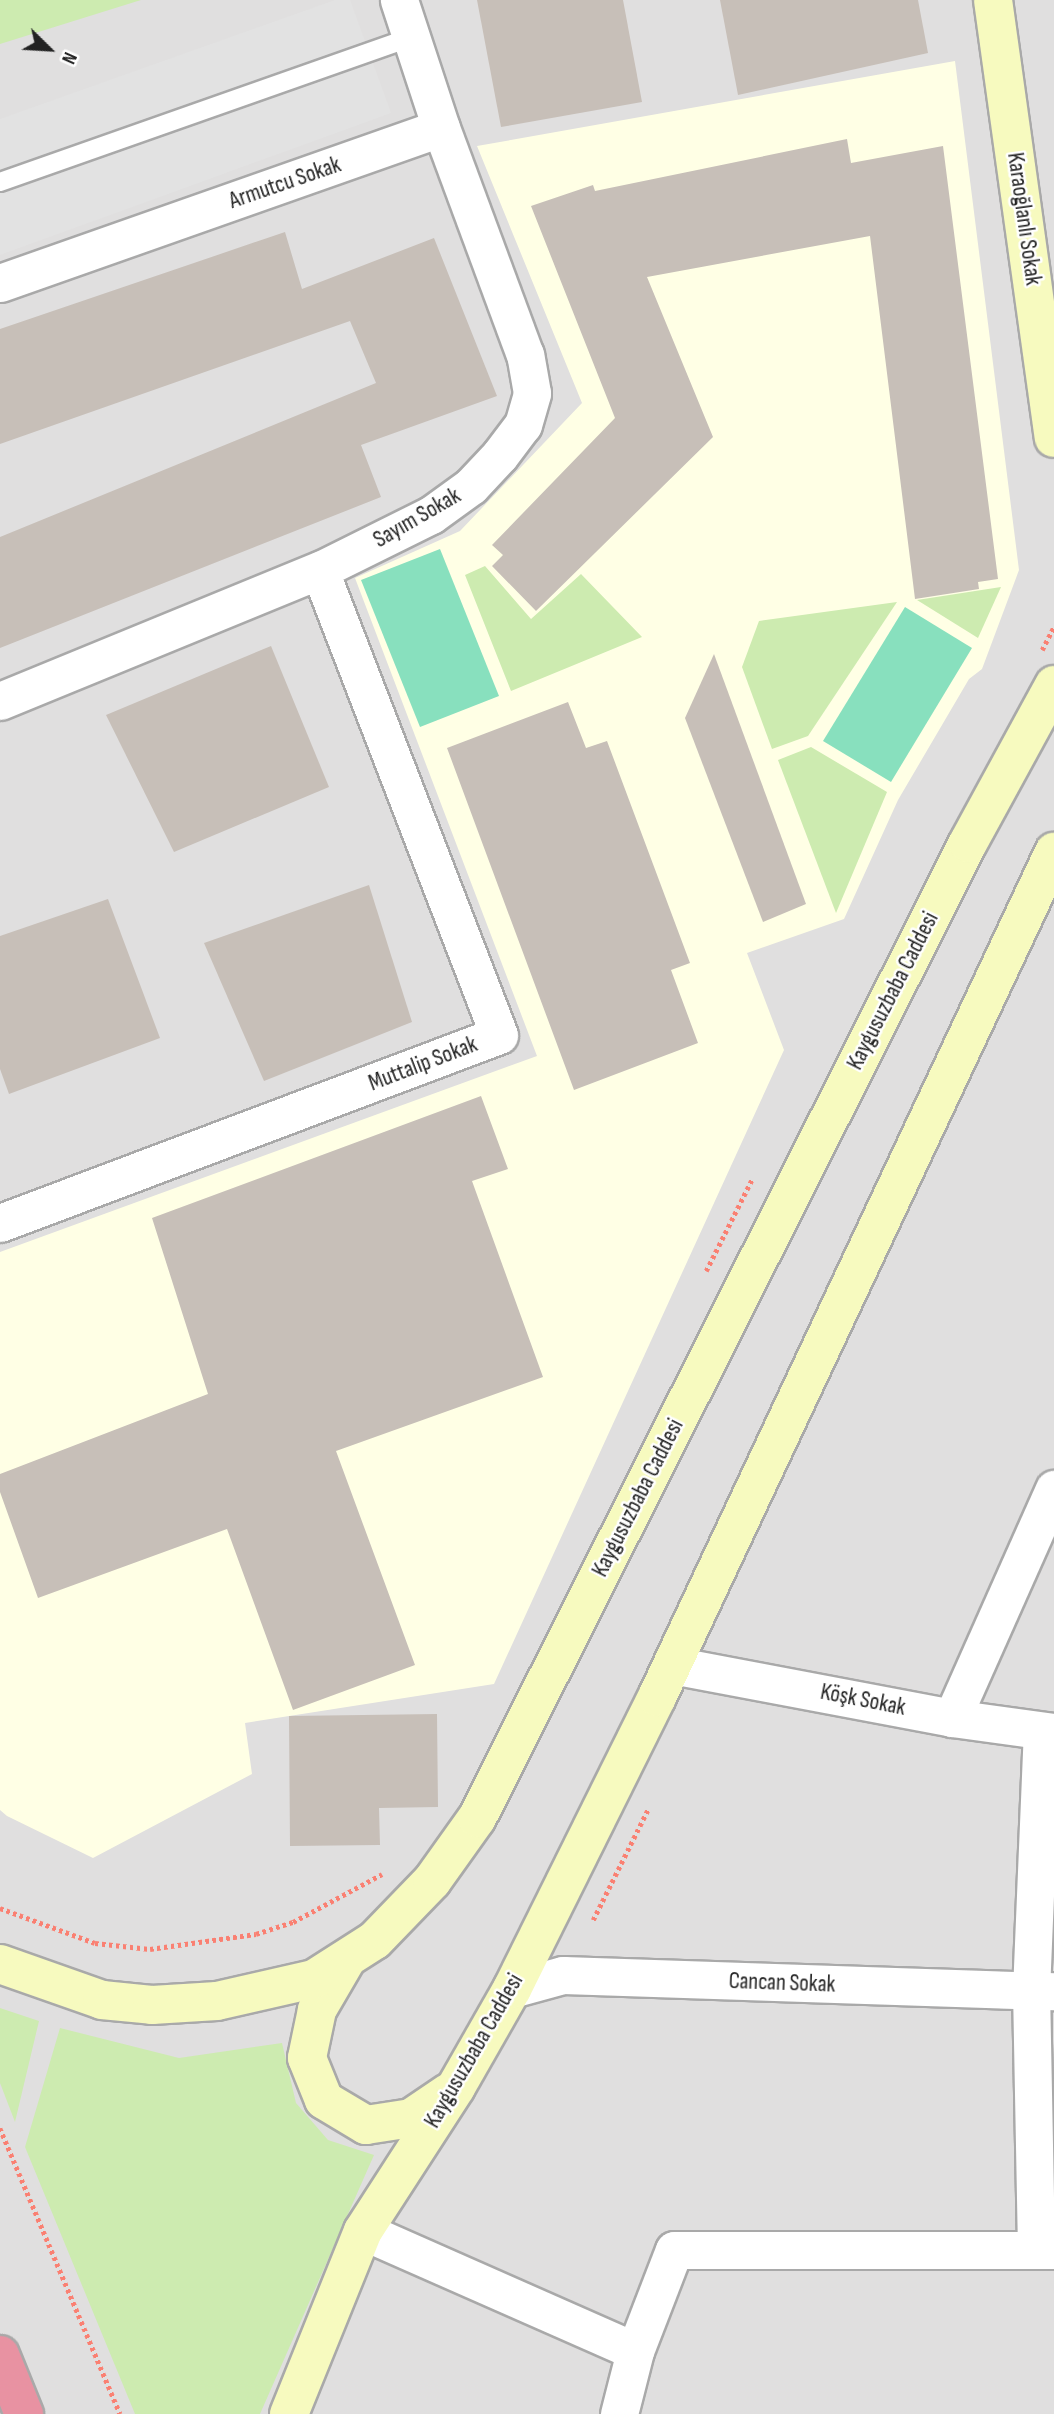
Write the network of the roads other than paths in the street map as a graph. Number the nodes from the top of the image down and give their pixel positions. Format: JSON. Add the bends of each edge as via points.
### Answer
{"nodes":[{"id":1,"x":399,"y":0,"type":"edge"},
{"id":2,"x":993,"y":0,"type":"edge"},
{"id":3,"x":408,"y":38,"type":"junction"},
{"id":4,"x":441,"y":128,"type":"junction"},
{"id":5,"x":0,"y":182,"type":"edge"},
{"id":6,"x":0,"y":282,"type":"edge"},
{"id":7,"x":1054,"y":438,"type":"edge"},
{"id":8,"x":320,"y":570,"type":"junction"},
{"id":9,"x":1045,"y":673,"type":"edge"},
{"id":10,"x":0,"y":701,"type":"edge"},
{"id":11,"x":1054,"y":852,"type":"edge"},
{"id":12,"x":0,"y":1223,"type":"edge"},
{"id":13,"x":1054,"y":1489,"type":"edge"},
{"id":14,"x":672,"y":1665,"type":"junction"},
{"id":15,"x":952,"y":1718,"type":"junction"},
{"id":16,"x":1048,"y":1732,"type":"edge"},
{"id":17,"x":348,"y":1957,"type":"junction"},
{"id":18,"x":0,"y":1965,"type":"edge"},
{"id":19,"x":512,"y":1989,"type":"junction"},
{"id":20,"x":1042,"y":1991,"type":"edge"},
{"id":21,"x":456,"y":2087,"type":"junction"},
{"id":22,"x":363,"y":2231,"type":"junction"},
{"id":23,"x":1045,"y":2250,"type":"edge"},
{"id":24,"x":635,"y":2351,"type":"junction"},
{"id":25,"x":0,"y":2355,"type":"edge"},
{"id":26,"x":24,"y":2414,"type":"edge"},
{"id":27,"x":289,"y":2414,"type":"edge"},
{"id":28,"x":619,"y":2414,"type":"edge"}],
"edges":[{"from":1,"to":3,"type":"street"},
{"from":2,"to":7,"type":"main road","name":"Karaoğlanlı Sokak"},
{"from":3,"to":4,"type":"street"},
{"from":3,"to":5,"type":"lane"},
{"from":4,"to":6,"type":"street","name":"Armutcu Sokak"},
{"from":4,"to":8,"type":"street","name":"Sayım Sokak","via":[[525,355],[532,393],[523,425],[471,486],[431,515]]},
{"from":8,"to":10,"type":"street","name":"Sayım Sokak"},
{"from":8,"to":12,"type":"street","name":"Muttalip Sokak","via":[[499,1035]]},
{"from":9,"to":17,"type":"main road","name":"Kaygusuzbaba Caddesi","via":[[968,843],[477,1818],[432,1881],[375,1940]]},
{"from":11,"to":14,"type":"main road","name":"Kaygusuzbaba Caddesi"},
{"from":13,"to":15,"type":"street"},
{"from":14,"to":15,"type":"street","name":"Köşk Sokak"},
{"from":14,"to":19,"type":"main road","name":"Kaygusuzbaba Caddesi"},
{"from":15,"to":16,"type":"street","name":"Köşk Sokak"},
{"from":16,"to":20,"type":"street"},
{"from":17,"to":18,"type":"main road","name":"Kaygusuzbaba Caddesi","via":[[314,1979],[217,2001],[152,2005],[102,2000]]},
{"from":17,"to":21,"type":"main road","via":[[317,2010],[307,2058],[324,2100],[366,2125],[411,2118]]},
{"from":19,"to":20,"type":"street","name":"Cancan Sokak","via":[[563,1975]]},
{"from":19,"to":21,"type":"main road","name":"Kaygusuzbaba Caddesi"},
{"from":20,"to":23,"type":"street"},
{"from":21,"to":22,"type":"main road","name":"Kaygusuzbaba Caddesi"},
{"from":22,"to":24,"type":"street"},
{"from":22,"to":27,"type":"main road","name":"Kaygusuzbaba Caddesi"},
{"from":23,"to":24,"type":"street","via":[[674,2250]]},
{"from":24,"to":28,"type":"street"},
{"from":25,"to":26,"type":"highway"}]}
